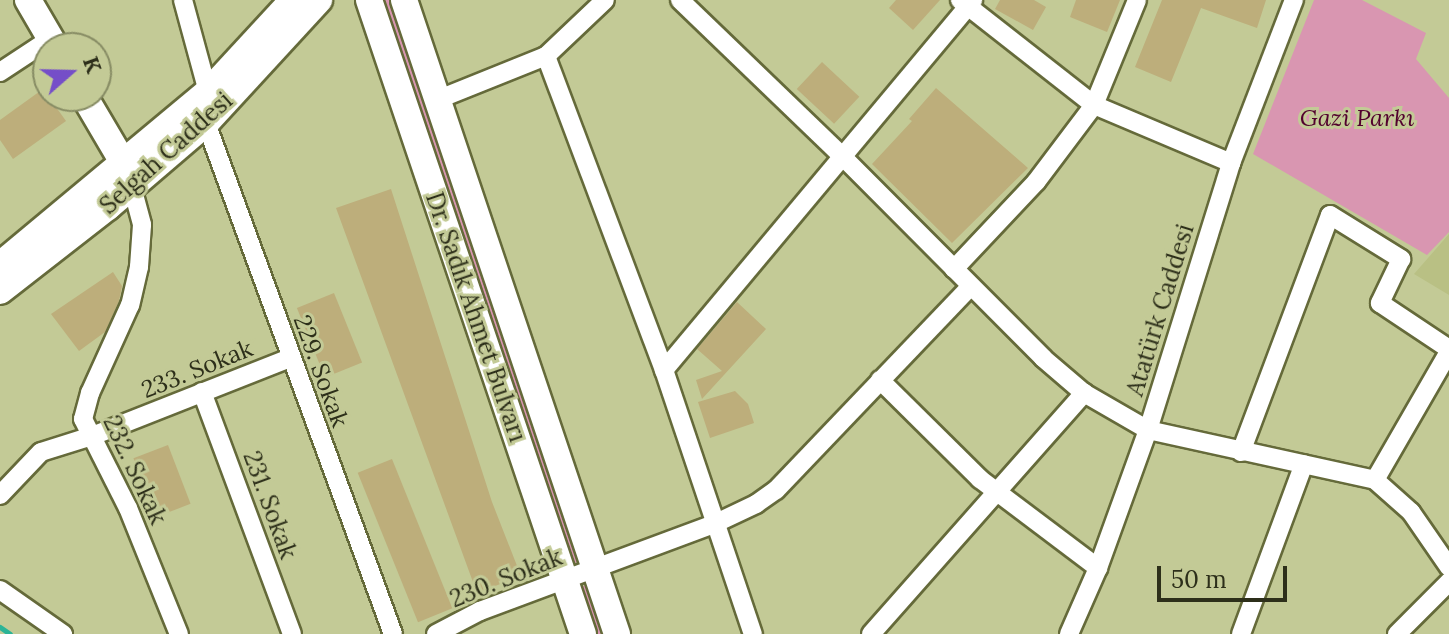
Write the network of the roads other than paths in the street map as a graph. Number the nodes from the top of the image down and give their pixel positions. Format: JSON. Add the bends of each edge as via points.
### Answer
{"nodes":[{"id":1,"x":28,"y":0,"type":"edge"},
{"id":2,"x":183,"y":0,"type":"edge"},
{"id":3,"x":293,"y":0,"type":"edge"},
{"id":4,"x":319,"y":0,"type":"edge"},
{"id":5,"x":369,"y":0,"type":"edge"},
{"id":6,"x":404,"y":0,"type":"edge"},
{"id":7,"x":605,"y":0,"type":"edge"},
{"id":8,"x":680,"y":0,"type":"edge"},
{"id":9,"x":1137,"y":0,"type":"edge"},
{"id":10,"x":1294,"y":0,"type":"edge"},
{"id":11,"x":967,"y":2,"type":"edge"},
{"id":12,"x":46,"y":32,"type":"edge"},
{"id":13,"x":32,"y":55,"type":"edge"},
{"id":14,"x":546,"y":56,"type":"junction"},
{"id":15,"x":0,"y":72,"type":"edge"},
{"id":16,"x":208,"y":92,"type":"junction"},
{"id":17,"x":439,"y":99,"type":"junction"},
{"id":18,"x":1094,"y":105,"type":"junction"},
{"id":19,"x":93,"y":112,"type":"edge"},
{"id":20,"x":206,"y":123,"type":"junction"},
{"id":21,"x":843,"y":157,"type":"junction"},
{"id":22,"x":1231,"y":163,"type":"junction"},
{"id":23,"x":128,"y":176,"type":"junction"},
{"id":24,"x":0,"y":265,"type":"edge"},
{"id":25,"x":954,"y":269,"type":"junction"},
{"id":26,"x":971,"y":286,"type":"junction"},
{"id":27,"x":0,"y":291,"type":"edge"},
{"id":28,"x":1449,"y":351,"type":"edge"},
{"id":29,"x":290,"y":358,"type":"junction"},
{"id":30,"x":664,"y":370,"type":"junction"},
{"id":31,"x":880,"y":380,"type":"junction"},
{"id":32,"x":202,"y":392,"type":"junction"},
{"id":33,"x":1084,"y":393,"type":"junction"},
{"id":34,"x":1148,"y":430,"type":"junction"},
{"id":35,"x":92,"y":436,"type":"junction"},
{"id":36,"x":1241,"y":452,"type":"junction"},
{"id":37,"x":1304,"y":464,"type":"junction"},
{"id":38,"x":1375,"y":480,"type":"junction"},
{"id":39,"x":997,"y":491,"type":"junction"},
{"id":40,"x":0,"y":495,"type":"edge"},
{"id":41,"x":714,"y":524,"type":"junction"},
{"id":42,"x":1449,"y":567,"type":"edge"},
{"id":43,"x":1098,"y":568,"type":"junction"},
{"id":44,"x":595,"y":569,"type":"junction"},
{"id":45,"x":565,"y":579,"type":"junction"},
{"id":46,"x":1449,"y":582,"type":"edge"},
{"id":47,"x":0,"y":590,"type":"edge"},
{"id":48,"x":63,"y":634,"type":"edge"},
{"id":49,"x":179,"y":634,"type":"edge"},
{"id":50,"x":292,"y":634,"type":"edge"},
{"id":51,"x":393,"y":634,"type":"edge"},
{"id":52,"x":436,"y":634,"type":"edge"},
{"id":53,"x":583,"y":634,"type":"edge"},
{"id":54,"x":617,"y":634,"type":"edge"},
{"id":55,"x":753,"y":634,"type":"edge"},
{"id":56,"x":871,"y":634,"type":"edge"},
{"id":57,"x":1069,"y":634,"type":"edge"},
{"id":58,"x":1241,"y":634,"type":"edge"},
{"id":59,"x":1397,"y":634,"type":"edge"}],
"edges":[{"from":1,"to":12,"type":"main road"},
{"from":2,"to":16,"type":"street"},
{"from":3,"to":16,"type":"main road","name":"Selgah Caddesi"},
{"from":4,"to":20,"type":"main road","name":"Selgah Caddesi"},
{"from":5,"to":45,"type":"main road","name":"Dr. Sadık Ahmet Bulvarı"},
{"from":6,"to":17,"type":"main road","name":"Dr. Sadık Ahmet Bulvarı"},
{"from":7,"to":14,"type":"street"},
{"from":8,"to":21,"type":"street"},
{"from":9,"to":18,"type":"street"},
{"from":10,"to":22,"type":"street","name":"Atatürk Caddesi"},
{"from":11,"to":18,"type":"street"},
{"from":11,"to":21,"type":"street"},
{"from":13,"to":15,"type":"street"},
{"from":14,"to":17,"type":"street"},
{"from":14,"to":30,"type":"street"},
{"from":16,"to":23,"type":"main road","name":"Selgah Caddesi"},
{"from":17,"to":44,"type":"main road","name":"Dr. Sadık Ahmet Bulvarı"},
{"from":18,"to":22,"type":"street"},
{"from":18,"to":25,"type":"street","via":[[1036,182]]},
{"from":19,"to":23,"type":"main road"},
{"from":20,"to":23,"type":"main road","name":"Selgah Caddesi"},
{"from":20,"to":29,"type":"street","name":"229. Sokak"},
{"from":21,"to":25,"type":"street"},
{"from":21,"to":30,"type":"street"},
{"from":22,"to":34,"type":"street","name":"Atatürk Caddesi"},
{"from":23,"to":24,"type":"main road","name":"Selgah Caddesi"},
{"from":23,"to":27,"type":"main road","name":"Selgah Caddesi"},
{"from":23,"to":35,"type":"street","name":"232. Sokak","via":[[142,225],[139,267],[130,305],[84,409]]},
{"from":25,"to":26,"type":"street"},
{"from":26,"to":31,"type":"street","name":"230. Sokak"},
{"from":26,"to":33,"type":"street"},
{"from":28,"to":36,"type":"street","via":[[1380,303],[1401,259],[1330,215]]},
{"from":28,"to":38,"type":"street"},
{"from":29,"to":32,"type":"street","name":"233. Sokak"},
{"from":29,"to":51,"type":"street","name":"229. Sokak"},
{"from":30,"to":41,"type":"street"},
{"from":31,"to":39,"type":"street"},
{"from":31,"to":41,"type":"street","name":"230. Sokak","via":[[776,490]]},
{"from":32,"to":35,"type":"street","name":"233. Sokak"},
{"from":32,"to":50,"type":"street","name":"231. Sokak"},
{"from":33,"to":34,"type":"street"},
{"from":33,"to":39,"type":"street"},
{"from":34,"to":36,"type":"street"},
{"from":34,"to":43,"type":"street","name":"Atatürk Caddesi"},
{"from":35,"to":40,"type":"street","name":"233. Sokak","via":[[41,452]]},
{"from":35,"to":49,"type":"street","name":"232. Sokak"},
{"from":36,"to":37,"type":"street"},
{"from":37,"to":38,"type":"street"},
{"from":37,"to":58,"type":"street"},
{"from":38,"to":42,"type":"street","via":[[1411,512]]},
{"from":39,"to":43,"type":"street"},
{"from":39,"to":56,"type":"street"},
{"from":41,"to":44,"type":"street","name":"230. Sokak"},
{"from":41,"to":55,"type":"street"},
{"from":43,"to":57,"type":"street","name":"Atatürk Caddesi"},
{"from":44,"to":45,"type":"street","name":"230. Sokak"},
{"from":44,"to":54,"type":"main road","name":"Dr. Sadık Ahmet Bulvarı"},
{"from":45,"to":52,"type":"street","name":"230. Sokak"},
{"from":45,"to":53,"type":"main road","name":"Dr. Sadık Ahmet Bulvarı"},
{"from":46,"to":59,"type":"street"},
{"from":47,"to":48,"type":"street"}]}
